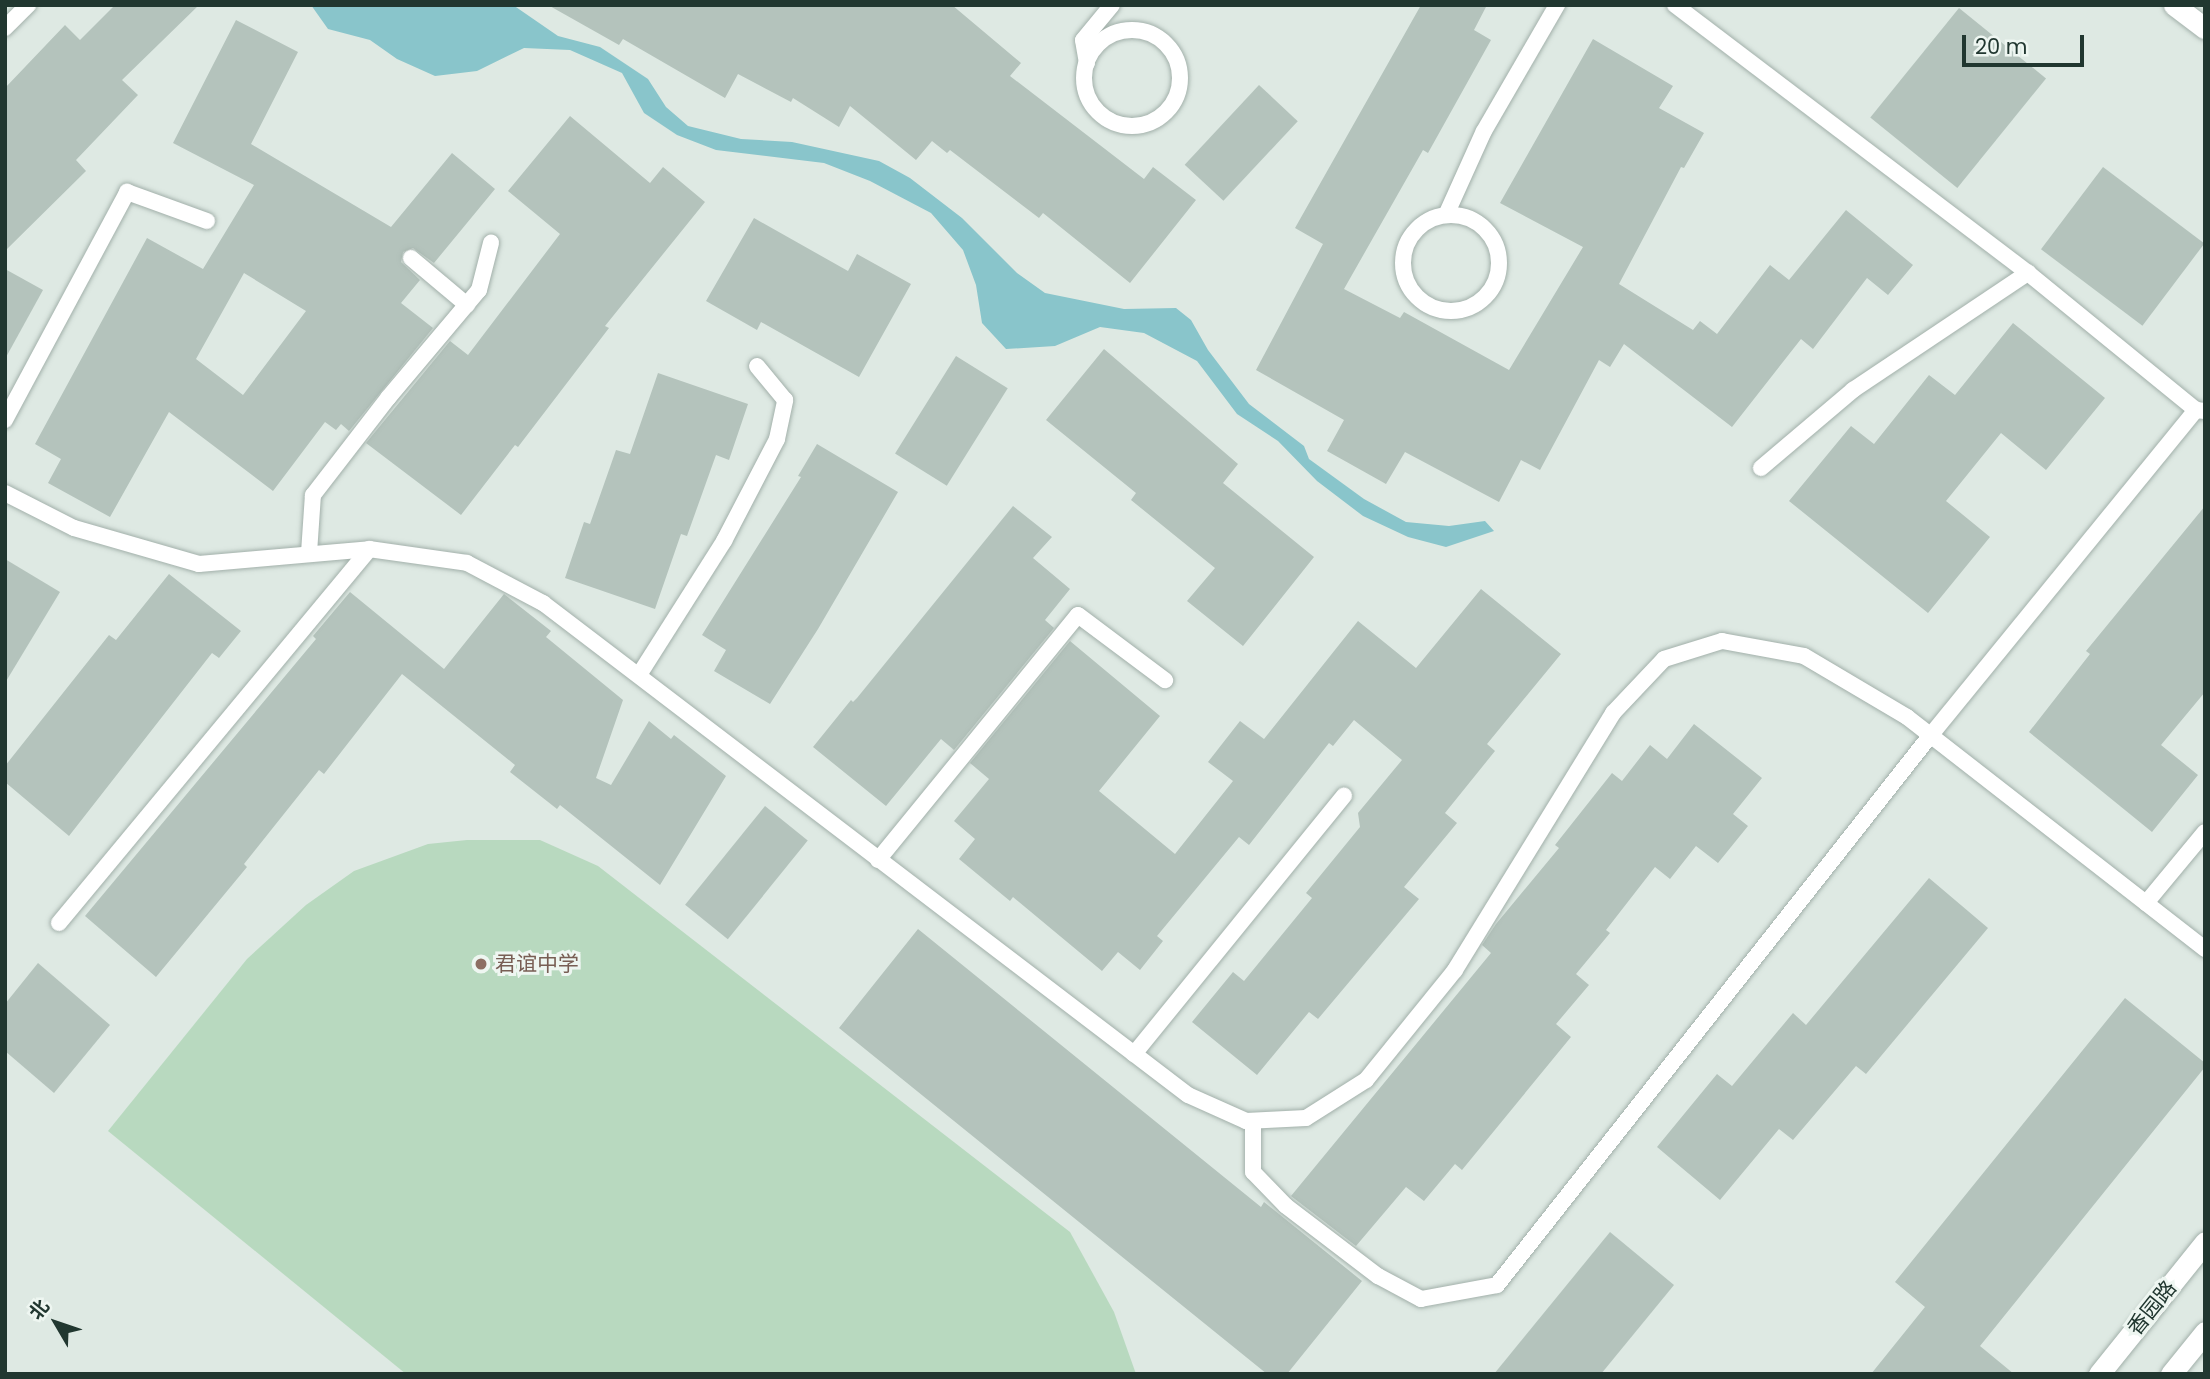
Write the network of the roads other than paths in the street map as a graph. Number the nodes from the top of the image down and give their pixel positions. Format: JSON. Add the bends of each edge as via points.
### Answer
{"nodes":[{"id":1,"x":28,"y":5,"type":"edge"},
{"id":2,"x":1112,"y":5,"type":"edge"},
{"id":3,"x":1557,"y":5,"type":"edge"},
{"id":4,"x":1675,"y":5,"type":"edge"},
{"id":5,"x":2174,"y":5,"type":"edge"},
{"id":6,"x":5,"y":28,"type":"edge"},
{"id":7,"x":2205,"y":28,"type":"edge"},
{"id":8,"x":1087,"y":63,"type":"junction"},
{"id":9,"x":1446,"y":215,"type":"junction"},
{"id":10,"x":207,"y":221,"type":"dead end"},
{"id":11,"x":491,"y":243,"type":"dead end"},
{"id":12,"x":411,"y":258,"type":"dead end"},
{"id":13,"x":2028,"y":273,"type":"junction"},
{"id":14,"x":467,"y":305,"type":"junction"},
{"id":15,"x":757,"y":366,"type":"dead end"},
{"id":16,"x":2200,"y":411,"type":"edge"},
{"id":17,"x":5,"y":420,"type":"edge"},
{"id":18,"x":1761,"y":468,"type":"dead end"},
{"id":19,"x":5,"y":493,"type":"edge"},
{"id":20,"x":369,"y":549,"type":"junction"},
{"id":21,"x":309,"y":553,"type":"junction"},
{"id":22,"x":639,"y":675,"type":"junction"},
{"id":23,"x":1165,"y":680,"type":"dead end"},
{"id":24,"x":1930,"y":736,"type":"junction"},
{"id":25,"x":1344,"y":796,"type":"dead end"},
{"id":26,"x":2205,"y":832,"type":"edge"},
{"id":27,"x":878,"y":860,"type":"junction"},
{"id":28,"x":2146,"y":903,"type":"junction"},
{"id":29,"x":59,"y":923,"type":"dead end"},
{"id":30,"x":2205,"y":949,"type":"edge"},
{"id":31,"x":1134,"y":1054,"type":"junction"},
{"id":32,"x":1253,"y":1121,"type":"junction"},
{"id":33,"x":2205,"y":1242,"type":"edge"},
{"id":34,"x":2205,"y":1332,"type":"edge"},
{"id":35,"x":2099,"y":1374,"type":"edge"},
{"id":36,"x":2171,"y":1374,"type":"edge"}],
"edges":[{"from":1,"to":6,"type":"lane"},
{"from":2,"to":8,"type":"lane","via":[[1083,40]]},
{"from":3,"to":9,"type":"lane","via":[[1484,131]]},
{"from":4,"to":13,"type":"lane"},
{"from":5,"to":7,"type":"street"},
{"from":8,"to":8,"type":"lane","via":[[1085,87],[1090,102],[1114,122],[1152,121],[1171,106],[1178,92],[1180,76],[1169,47],[1143,31],[1112,34],[1099,43]]},
{"from":9,"to":9,"type":"lane","via":[[1418,228],[1404,256],[1404,272],[1410,286],[1433,307],[1448,311],[1479,302],[1497,277],[1499,261],[1489,232],[1462,216]]},
{"from":10,"to":17,"type":"lane","via":[[127,192]]},
{"from":11,"to":14,"type":"lane","via":[[480,289]]},
{"from":12,"to":14,"type":"lane"},
{"from":13,"to":16,"type":"lane"},
{"from":13,"to":18,"type":"lane","via":[[1853,390]]},
{"from":14,"to":21,"type":"lane","via":[[313,495]]},
{"from":15,"to":22,"type":"lane","via":[[786,400],[777,439],[724,541]]},
{"from":16,"to":24,"type":"lane"},
{"from":19,"to":21,"type":"lane","via":[[74,528],[198,564]]},
{"from":20,"to":21,"type":"lane"},
{"from":20,"to":22,"type":"lane","via":[[467,563],[543,603]]},
{"from":20,"to":29,"type":"lane"},
{"from":22,"to":27,"type":"lane"},
{"from":23,"to":27,"type":"lane","via":[[1077,615]]},
{"from":24,"to":28,"type":"lane"},
{"from":24,"to":32,"type":"lane","via":[[1907,717],[1804,656],[1722,641],[1664,659],[1613,713],[1455,970],[1366,1080],[1306,1118]]},
{"from":24,"to":32,"type":"lane","via":[[1497,1286],[1421,1299],[1378,1276],[1286,1206],[1253,1172]]},
{"from":25,"to":31,"type":"lane"},
{"from":26,"to":28,"type":"lane"},
{"from":27,"to":31,"type":"lane"},
{"from":28,"to":30,"type":"lane"},
{"from":31,"to":32,"type":"lane","via":[[1188,1096]]},
{"from":33,"to":35,"type":"street","name":"香园路"},
{"from":34,"to":36,"type":"street"}]}
